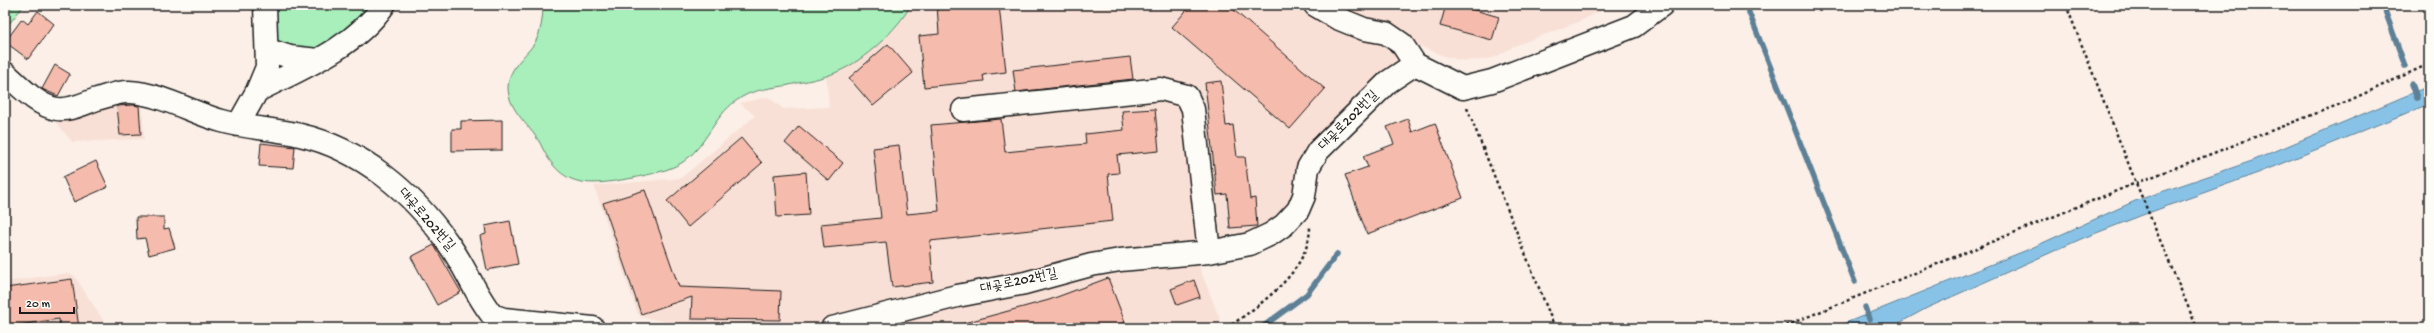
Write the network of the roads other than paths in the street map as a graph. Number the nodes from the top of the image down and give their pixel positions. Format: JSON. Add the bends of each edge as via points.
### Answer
{"nodes":[{"id":1,"x":265,"y":5,"type":"edge"},
{"id":2,"x":384,"y":5,"type":"edge"},
{"id":3,"x":1315,"y":5,"type":"edge"},
{"id":4,"x":1662,"y":5,"type":"edge"},
{"id":5,"x":268,"y":50,"type":"junction"},
{"id":6,"x":318,"y":60,"type":"junction"},
{"id":7,"x":1415,"y":64,"type":"junction"},
{"id":8,"x":5,"y":73,"type":"edge"},
{"id":9,"x":258,"y":91,"type":"junction"},
{"id":10,"x":963,"y":110,"type":"dead end"},
{"id":11,"x":238,"y":125,"type":"junction"},
{"id":12,"x":1209,"y":252,"type":"junction"},
{"id":13,"x":593,"y":328,"type":"edge"},
{"id":14,"x":832,"y":328,"type":"edge"}],
"edges":[{"from":1,"to":5,"type":"street"},
{"from":2,"to":6,"type":"street","via":[[355,36]]},
{"from":3,"to":7,"type":"street","via":[[1357,26],[1386,33],[1402,44]]},
{"from":4,"to":7,"type":"street","via":[[1634,26],[1492,81],[1463,88]]},
{"from":5,"to":6,"type":"street","via":[[290,57]]},
{"from":5,"to":9,"type":"street","via":[[268,67]]},
{"from":6,"to":9,"type":"street"},
{"from":7,"to":12,"type":"street","name":"대곶로202번길","via":[[1388,82],[1318,151],[1308,168],[1304,196],[1298,210],[1284,225],[1250,244]]},
{"from":8,"to":11,"type":"street","name":"대곶로202번길","via":[[36,100],[57,109],[70,108],[129,92],[145,94]]},
{"from":9,"to":11,"type":"street"},
{"from":10,"to":12,"type":"street","via":[[1160,89],[1187,96],[1193,109]]},
{"from":11,"to":13,"type":"street","name":"대곶로202번길","via":[[295,134],[330,144],[360,159],[388,178],[447,241],[492,315],[504,319]]},
{"from":12,"to":14,"type":"street","name":"대곶로202번길","via":[[1091,265],[1026,283],[957,296]]}]}
